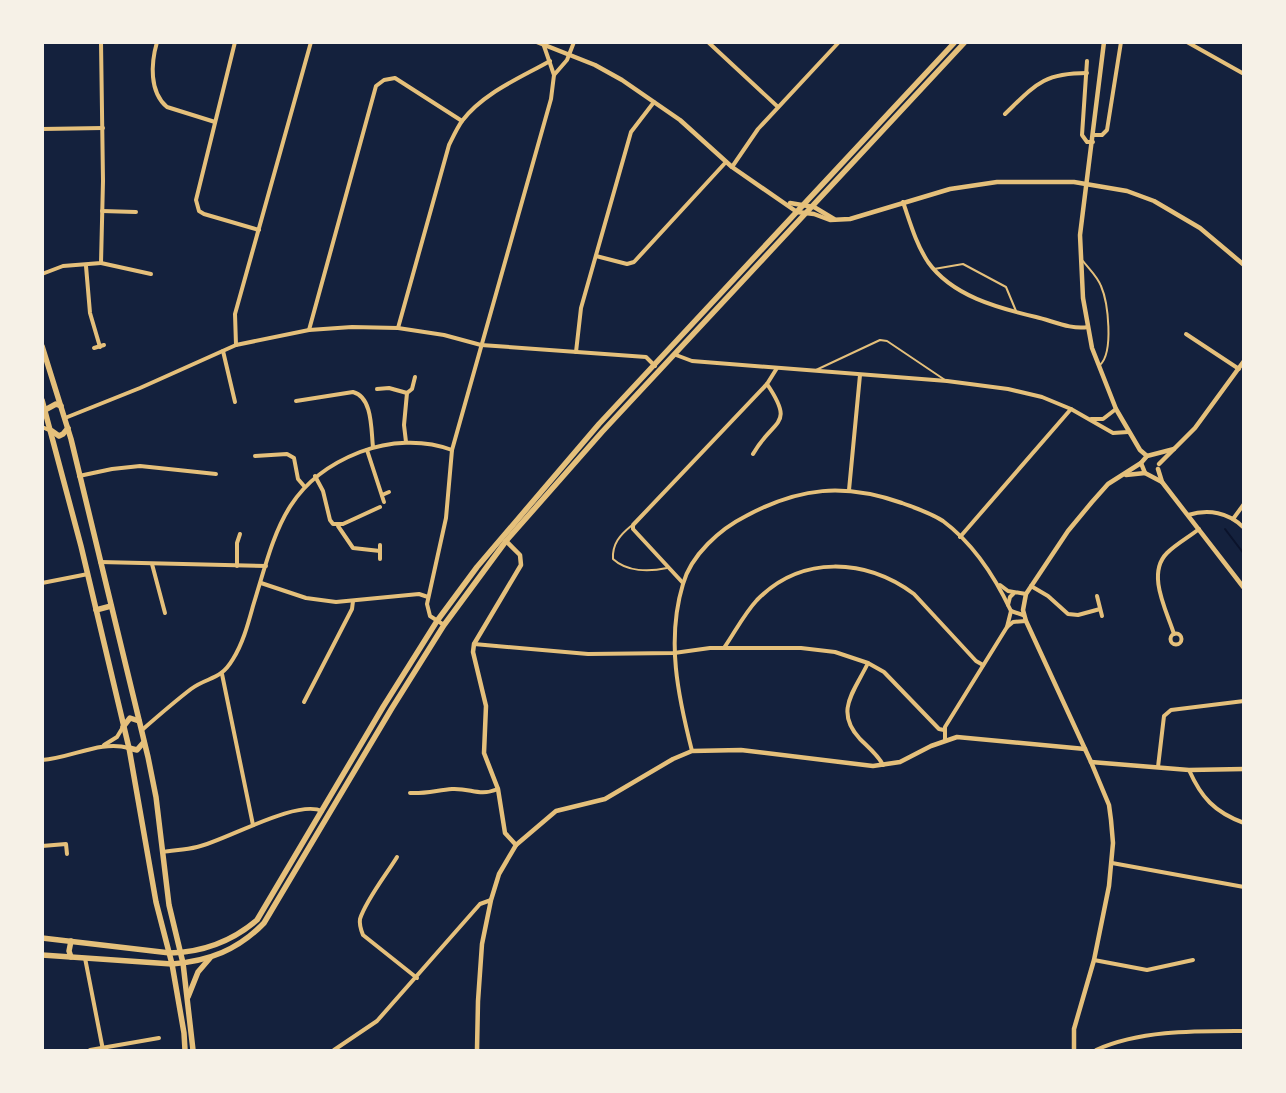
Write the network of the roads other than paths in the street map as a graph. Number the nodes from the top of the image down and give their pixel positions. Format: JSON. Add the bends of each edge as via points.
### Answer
{"nodes":[{"id":1,"x":100,"y":42,"type":"edge"},
{"id":2,"x":157,"y":42,"type":"edge"},
{"id":3,"x":235,"y":42,"type":"edge"},
{"id":4,"x":311,"y":42,"type":"edge"},
{"id":5,"x":537,"y":42,"type":"edge"},
{"id":6,"x":574,"y":42,"type":"edge"},
{"id":7,"x":708,"y":42,"type":"edge"},
{"id":8,"x":840,"y":42,"type":"edge"},
{"id":9,"x":955,"y":42,"type":"edge"},
{"id":10,"x":965,"y":42,"type":"edge"},
{"id":11,"x":1104,"y":42,"type":"edge"},
{"id":12,"x":1121,"y":42,"type":"edge"},
{"id":13,"x":1187,"y":42,"type":"edge"},
{"id":14,"x":544,"y":46,"type":"junction"},
{"id":15,"x":569,"y":56,"type":"junction"},
{"id":16,"x":1087,"y":60,"type":"dead end"},
{"id":17,"x":550,"y":61,"type":"junction"},
{"id":18,"x":1087,"y":73,"type":"junction"},
{"id":19,"x":1244,"y":74,"type":"edge"},
{"id":20,"x":554,"y":75,"type":"junction"},
{"id":21,"x":654,"y":102,"type":"junction"},
{"id":22,"x":778,"y":107,"type":"junction"},
{"id":23,"x":1005,"y":114,"type":"dead end"},
{"id":24,"x":215,"y":122,"type":"junction"},
{"id":25,"x":462,"y":122,"type":"junction"},
{"id":26,"x":103,"y":128,"type":"junction"},
{"id":27,"x":42,"y":129,"type":"edge"},
{"id":28,"x":1094,"y":135,"type":"junction"},
{"id":29,"x":1093,"y":142,"type":"junction"},
{"id":30,"x":726,"y":162,"type":"junction"},
{"id":31,"x":732,"y":167,"type":"junction"},
{"id":32,"x":1087,"y":184,"type":"junction"},
{"id":33,"x":784,"y":201,"type":"junction"},
{"id":34,"x":903,"y":202,"type":"junction"},
{"id":35,"x":803,"y":206,"type":"junction"},
{"id":36,"x":814,"y":207,"type":"junction"},
{"id":37,"x":102,"y":211,"type":"junction"},
{"id":38,"x":136,"y":212,"type":"dead end"},
{"id":39,"x":797,"y":212,"type":"junction"},
{"id":40,"x":808,"y":213,"type":"junction"},
{"id":41,"x":834,"y":219,"type":"junction"},
{"id":42,"x":259,"y":230,"type":"junction"},
{"id":43,"x":596,"y":256,"type":"junction"},
{"id":44,"x":1080,"y":257,"type":"junction"},
{"id":45,"x":101,"y":263,"type":"junction"},
{"id":46,"x":1244,"y":265,"type":"edge"},
{"id":47,"x":86,"y":266,"type":"junction"},
{"id":48,"x":934,"y":269,"type":"junction"},
{"id":49,"x":42,"y":274,"type":"edge"},
{"id":50,"x":151,"y":274,"type":"dead end"},
{"id":51,"x":1017,"y":313,"type":"junction"},
{"id":52,"x":1088,"y":327,"type":"junction"},
{"id":53,"x":398,"y":328,"type":"junction"},
{"id":54,"x":309,"y":330,"type":"junction"},
{"id":55,"x":1186,"y":334,"type":"dead end"},
{"id":56,"x":481,"y":345,"type":"junction"},
{"id":57,"x":42,"y":346,"type":"edge"},
{"id":58,"x":236,"y":346,"type":"junction"},
{"id":59,"x":94,"y":348,"type":"dead end"},
{"id":60,"x":222,"y":351,"type":"junction"},
{"id":61,"x":576,"y":352,"type":"junction"},
{"id":62,"x":676,"y":355,"type":"junction"},
{"id":63,"x":1244,"y":361,"type":"edge"},
{"id":64,"x":655,"y":366,"type":"junction"},
{"id":65,"x":1098,"y":366,"type":"junction"},
{"id":66,"x":777,"y":368,"type":"junction"},
{"id":67,"x":1239,"y":369,"type":"junction"},
{"id":68,"x":814,"y":371,"type":"junction"},
{"id":69,"x":860,"y":375,"type":"junction"},
{"id":70,"x":415,"y":377,"type":"dead end"},
{"id":71,"x":947,"y":381,"type":"junction"},
{"id":72,"x":766,"y":384,"type":"junction"},
{"id":73,"x":377,"y":389,"type":"dead end"},
{"id":74,"x":407,"y":394,"type":"junction"},
{"id":75,"x":42,"y":400,"type":"edge"},
{"id":76,"x":296,"y":401,"type":"dead end"},
{"id":77,"x":235,"y":402,"type":"dead end"},
{"id":78,"x":61,"y":406,"type":"junction"},
{"id":79,"x":1070,"y":409,"type":"junction"},
{"id":80,"x":1116,"y":409,"type":"junction"},
{"id":81,"x":44,"y":412,"type":"edge"},
{"id":82,"x":65,"y":418,"type":"junction"},
{"id":83,"x":1089,"y":419,"type":"junction"},
{"id":84,"x":42,"y":427,"type":"edge"},
{"id":85,"x":68,"y":428,"type":"junction"},
{"id":86,"x":52,"y":431,"type":"junction"},
{"id":87,"x":1128,"y":432,"type":"junction"},
{"id":88,"x":406,"y":442,"type":"junction"},
{"id":89,"x":373,"y":448,"type":"junction"},
{"id":90,"x":1177,"y":448,"type":"junction"},
{"id":91,"x":367,"y":450,"type":"junction"},
{"id":92,"x":452,"y":450,"type":"junction"},
{"id":93,"x":1140,"y":450,"type":"junction"},
{"id":94,"x":753,"y":454,"type":"dead end"},
{"id":95,"x":255,"y":456,"type":"dead end"},
{"id":96,"x":1150,"y":456,"type":"junction"},
{"id":97,"x":1142,"y":462,"type":"junction"},
{"id":98,"x":1159,"y":467,"type":"junction"},
{"id":99,"x":1145,"y":472,"type":"junction"},
{"id":100,"x":216,"y":474,"type":"dead end"},
{"id":101,"x":1151,"y":474,"type":"junction"},
{"id":102,"x":1124,"y":475,"type":"junction"},
{"id":103,"x":80,"y":476,"type":"junction"},
{"id":104,"x":315,"y":476,"type":"junction"},
{"id":105,"x":1162,"y":482,"type":"junction"},
{"id":106,"x":304,"y":486,"type":"junction"},
{"id":107,"x":849,"y":490,"type":"junction"},
{"id":108,"x":390,"y":492,"type":"dead end"},
{"id":109,"x":382,"y":495,"type":"junction"},
{"id":110,"x":384,"y":502,"type":"dead end"},
{"id":111,"x":1244,"y":504,"type":"edge"},
{"id":112,"x":380,"y":507,"type":"dead end"},
{"id":113,"x":1188,"y":514,"type":"junction"},
{"id":114,"x":1233,"y":519,"type":"junction"},
{"id":115,"x":633,"y":525,"type":"junction"},
{"id":116,"x":338,"y":526,"type":"junction"},
{"id":117,"x":1244,"y":528,"type":"edge"},
{"id":118,"x":1199,"y":529,"type":"junction"},
{"id":119,"x":240,"y":534,"type":"dead end"},
{"id":120,"x":960,"y":537,"type":"junction"},
{"id":121,"x":504,"y":539,"type":"junction"},
{"id":122,"x":380,"y":545,"type":"dead end"},
{"id":123,"x":380,"y":551,"type":"junction"},
{"id":124,"x":380,"y":560,"type":"dead end"},
{"id":125,"x":100,"y":562,"type":"junction"},
{"id":126,"x":152,"y":564,"type":"junction"},
{"id":127,"x":237,"y":566,"type":"junction"},
{"id":128,"x":266,"y":566,"type":"junction"},
{"id":129,"x":669,"y":567,"type":"junction"},
{"id":130,"x":88,"y":574,"type":"junction"},
{"id":131,"x":261,"y":582,"type":"junction"},
{"id":132,"x":42,"y":583,"type":"edge"},
{"id":133,"x":683,"y":583,"type":"junction"},
{"id":134,"x":998,"y":584,"type":"junction"},
{"id":135,"x":1031,"y":586,"type":"junction"},
{"id":136,"x":1244,"y":588,"type":"edge"},
{"id":137,"x":1014,"y":593,"type":"junction"},
{"id":138,"x":1026,"y":594,"type":"junction"},
{"id":139,"x":1097,"y":596,"type":"dead end"},
{"id":140,"x":428,"y":597,"type":"junction"},
{"id":141,"x":353,"y":600,"type":"junction"},
{"id":142,"x":111,"y":606,"type":"junction"},
{"id":143,"x":1008,"y":606,"type":"junction"},
{"id":144,"x":1100,"y":609,"type":"junction"},
{"id":145,"x":96,"y":610,"type":"junction"},
{"id":146,"x":1011,"y":611,"type":"junction"},
{"id":147,"x":165,"y":613,"type":"dead end"},
{"id":148,"x":1024,"y":615,"type":"junction"},
{"id":149,"x":1102,"y":616,"type":"dead end"},
{"id":150,"x":437,"y":621,"type":"junction"},
{"id":151,"x":1026,"y":621,"type":"junction"},
{"id":152,"x":444,"y":625,"type":"junction"},
{"id":153,"x":1007,"y":627,"type":"junction"},
{"id":154,"x":1174,"y":634,"type":"dead end"},
{"id":155,"x":474,"y":644,"type":"junction"},
{"id":156,"x":724,"y":648,"type":"junction"},
{"id":157,"x":674,"y":653,"type":"junction"},
{"id":158,"x":868,"y":663,"type":"junction"},
{"id":159,"x":983,"y":665,"type":"junction"},
{"id":160,"x":222,"y":674,"type":"junction"},
{"id":161,"x":1244,"y":701,"type":"edge"},
{"id":162,"x":304,"y":702,"type":"dead end"},
{"id":163,"x":139,"y":721,"type":"junction"},
{"id":164,"x":123,"y":727,"type":"junction"},
{"id":165,"x":142,"y":730,"type":"junction"},
{"id":166,"x":944,"y":730,"type":"junction"},
{"id":167,"x":945,"y":741,"type":"junction"},
{"id":168,"x":144,"y":742,"type":"junction"},
{"id":169,"x":104,"y":746,"type":"junction"},
{"id":170,"x":129,"y":748,"type":"junction"},
{"id":171,"x":1085,"y":749,"type":"junction"},
{"id":172,"x":692,"y":751,"type":"junction"},
{"id":173,"x":42,"y":760,"type":"edge"},
{"id":174,"x":1091,"y":762,"type":"junction"},
{"id":175,"x":883,"y":766,"type":"junction"},
{"id":176,"x":1158,"y":766,"type":"junction"},
{"id":177,"x":1244,"y":769,"type":"edge"},
{"id":178,"x":1189,"y":770,"type":"junction"},
{"id":179,"x":422,"y":787,"type":"dead end"},
{"id":180,"x":498,"y":789,"type":"junction"},
{"id":181,"x":410,"y":793,"type":"dead end"},
{"id":182,"x":421,"y":794,"type":"junction"},
{"id":183,"x":322,"y":811,"type":"junction"},
{"id":184,"x":330,"y":815,"type":"junction"},
{"id":185,"x":1244,"y":823,"type":"edge"},
{"id":186,"x":253,"y":826,"type":"junction"},
{"id":187,"x":516,"y":845,"type":"junction"},
{"id":188,"x":42,"y":846,"type":"edge"},
{"id":189,"x":162,"y":852,"type":"junction"},
{"id":190,"x":67,"y":854,"type":"dead end"},
{"id":191,"x":397,"y":857,"type":"dead end"},
{"id":192,"x":1112,"y":863,"type":"junction"},
{"id":193,"x":1244,"y":887,"type":"edge"},
{"id":194,"x":491,"y":900,"type":"junction"},
{"id":195,"x":42,"y":938,"type":"edge"},
{"id":196,"x":71,"y":941,"type":"junction"},
{"id":197,"x":98,"y":946,"type":"junction"},
{"id":198,"x":170,"y":953,"type":"junction"},
{"id":199,"x":181,"y":953,"type":"junction"},
{"id":200,"x":42,"y":955,"type":"edge"},
{"id":201,"x":72,"y":957,"type":"junction"},
{"id":202,"x":85,"y":958,"type":"junction"},
{"id":203,"x":95,"y":958,"type":"junction"},
{"id":204,"x":210,"y":958,"type":"junction"},
{"id":205,"x":1094,"y":960,"type":"junction"},
{"id":206,"x":1193,"y":960,"type":"dead end"},
{"id":207,"x":183,"y":963,"type":"junction"},
{"id":208,"x":172,"y":964,"type":"junction"},
{"id":209,"x":417,"y":978,"type":"junction"},
{"id":210,"x":188,"y":998,"type":"junction"},
{"id":211,"x":1244,"y":1031,"type":"edge"},
{"id":212,"x":159,"y":1038,"type":"dead end"},
{"id":213,"x":151,"y":1040,"type":"junction"},
{"id":214,"x":152,"y":1047,"type":"dead end"},
{"id":215,"x":103,"y":1049,"type":"edge"},
{"id":216,"x":90,"y":1050,"type":"edge"},
{"id":217,"x":185,"y":1050,"type":"edge"},
{"id":218,"x":193,"y":1050,"type":"edge"},
{"id":219,"x":334,"y":1050,"type":"edge"},
{"id":220,"x":477,"y":1050,"type":"edge"},
{"id":221,"x":1074,"y":1050,"type":"edge"},
{"id":222,"x":1096,"y":1050,"type":"edge"}],
"edges":[{"from":1,"to":26,"type":"street"},
{"from":2,"to":24,"type":"street","via":[[152,70],[162,102],[167,107]]},
{"from":3,"to":24,"type":"street"},
{"from":4,"to":42,"type":"street"},
{"from":5,"to":14,"type":"street"},
{"from":6,"to":15,"type":"street"},
{"from":7,"to":22,"type":"street"},
{"from":8,"to":22,"type":"street"},
{"from":9,"to":35,"type":"main road"},
{"from":10,"to":36,"type":"main road"},
{"from":11,"to":28,"type":"street"},
{"from":12,"to":28,"type":"street","via":[[1107,130],[1102,135]]},
{"from":13,"to":19,"type":"street"},
{"from":14,"to":15,"type":"street"},
{"from":14,"to":17,"type":"street"},
{"from":15,"to":20,"type":"street"},
{"from":15,"to":21,"type":"street","via":[[595,65]]},
{"from":16,"to":18,"type":"street"},
{"from":17,"to":20,"type":"street"},
{"from":17,"to":25,"type":"street","via":[[490,95]]},
{"from":18,"to":23,"type":"street","via":[[1060,73],[1048,78],[1034,86]]},
{"from":18,"to":29,"type":"street","via":[[1082,135],[1087,142]]},
{"from":20,"to":56,"type":"street","via":[[551,99]]},
{"from":21,"to":30,"type":"street","via":[[680,120]]},
{"from":21,"to":43,"type":"street","via":[[631,132]]},
{"from":22,"to":31,"type":"street"},
{"from":24,"to":42,"type":"street","via":[[196,194],[199,210]]},
{"from":25,"to":53,"type":"street","via":[[449,145]]},
{"from":25,"to":54,"type":"street","via":[[395,78],[376,86]]},
{"from":26,"to":27,"type":"street"},
{"from":26,"to":37,"type":"street"},
{"from":28,"to":29,"type":"street"},
{"from":29,"to":32,"type":"street"},
{"from":30,"to":31,"type":"street"},
{"from":30,"to":43,"type":"street","via":[[634,262],[627,264]]},
{"from":31,"to":33,"type":"street"},
{"from":32,"to":34,"type":"street","via":[[998,182],[950,189]]},
{"from":32,"to":44,"type":"street"},
{"from":32,"to":46,"type":"street","via":[[1127,191],[1154,201],[1200,228]]},
{"from":33,"to":35,"type":"street"},
{"from":33,"to":39,"type":"street"},
{"from":34,"to":41,"type":"street","via":[[855,218]]},
{"from":34,"to":48,"type":"street","via":[[917,242]]},
{"from":35,"to":36,"type":"street"},
{"from":35,"to":39,"type":"main road"},
{"from":36,"to":40,"type":"main road"},
{"from":36,"to":41,"type":"street"},
{"from":37,"to":38,"type":"street"},
{"from":37,"to":45,"type":"street"},
{"from":39,"to":40,"type":"street"},
{"from":39,"to":64,"type":"main road"},
{"from":40,"to":41,"type":"street"},
{"from":40,"to":62,"type":"main road"},
{"from":42,"to":58,"type":"street","via":[[235,314]]},
{"from":43,"to":61,"type":"street","via":[[580,308]]},
{"from":44,"to":52,"type":"street"},
{"from":44,"to":65,"type":"lane","via":[[1095,276],[1106,303],[1107,348],[1103,362]]},
{"from":45,"to":47,"type":"street"},
{"from":45,"to":50,"type":"street"},
{"from":47,"to":49,"type":"street","via":[[63,266]]},
{"from":47,"to":59,"type":"street","via":[[90,313],[102,346]]},
{"from":48,"to":51,"type":"street","via":[[975,298]]},
{"from":48,"to":51,"type":"lane","via":[[963,264],[1006,287]]},
{"from":51,"to":52,"type":"street","via":[[1072,328]]},
{"from":52,"to":65,"type":"street"},
{"from":53,"to":54,"type":"street"},
{"from":53,"to":56,"type":"street"},
{"from":54,"to":58,"type":"street"},
{"from":55,"to":67,"type":"street"},
{"from":56,"to":61,"type":"street"},
{"from":56,"to":92,"type":"street"},
{"from":57,"to":78,"type":"main road"},
{"from":58,"to":60,"type":"street"},
{"from":60,"to":77,"type":"street"},
{"from":60,"to":82,"type":"street"},
{"from":61,"to":64,"type":"street","via":[[646,357]]},
{"from":62,"to":64,"type":"main road"},
{"from":62,"to":66,"type":"street","via":[[692,361]]},
{"from":62,"to":121,"type":"main road"},
{"from":63,"to":67,"type":"street"},
{"from":64,"to":121,"type":"main road","via":[[599,424]]},
{"from":65,"to":80,"type":"street"},
{"from":66,"to":68,"type":"street"},
{"from":66,"to":72,"type":"street"},
{"from":67,"to":90,"type":"street"},
{"from":68,"to":69,"type":"street"},
{"from":68,"to":71,"type":"lane","via":[[880,340],[887,341]]},
{"from":69,"to":71,"type":"street"},
{"from":69,"to":107,"type":"street"},
{"from":70,"to":74,"type":"street"},
{"from":71,"to":79,"type":"street","via":[[1008,388]]},
{"from":72,"to":94,"type":"street","via":[[779,402],[782,413]]},
{"from":72,"to":115,"type":"street"},
{"from":73,"to":74,"type":"street","via":[[389,388]]},
{"from":74,"to":88,"type":"street"},
{"from":75,"to":81,"type":"main road"},
{"from":76,"to":89,"type":"street","via":[[353,392],[359,394],[366,402]]},
{"from":78,"to":81,"type":"main road","via":[[56,404]]},
{"from":78,"to":82,"type":"main road"},
{"from":79,"to":83,"type":"street"},
{"from":79,"to":120,"type":"street"},
{"from":80,"to":83,"type":"street","via":[[1103,419]]},
{"from":80,"to":87,"type":"street"},
{"from":81,"to":86,"type":"main road"},
{"from":82,"to":85,"type":"main road"},
{"from":83,"to":87,"type":"street","via":[[1113,433]]},
{"from":84,"to":86,"type":"street"},
{"from":85,"to":86,"type":"main road","via":[[59,436]]},
{"from":85,"to":103,"type":"main road"},
{"from":86,"to":130,"type":"main road"},
{"from":87,"to":93,"type":"street"},
{"from":88,"to":89,"type":"street"},
{"from":88,"to":92,"type":"street","via":[[441,445]]},
{"from":89,"to":91,"type":"street"},
{"from":90,"to":96,"type":"street"},
{"from":90,"to":98,"type":"street"},
{"from":91,"to":104,"type":"street","via":[[341,460]]},
{"from":91,"to":109,"type":"street"},
{"from":92,"to":140,"type":"street","via":[[446,518]]},
{"from":93,"to":96,"type":"street"},
{"from":93,"to":97,"type":"street"},
{"from":95,"to":106,"type":"street","via":[[287,454],[294,458],[298,479]]},
{"from":96,"to":97,"type":"street"},
{"from":96,"to":98,"type":"street","via":[[1157,459]]},
{"from":97,"to":99,"type":"street"},
{"from":97,"to":102,"type":"street"},
{"from":98,"to":101,"type":"street"},
{"from":98,"to":105,"type":"street"},
{"from":99,"to":101,"type":"street"},
{"from":99,"to":102,"type":"street"},
{"from":100,"to":103,"type":"street","via":[[140,466]]},
{"from":101,"to":105,"type":"street"},
{"from":102,"to":135,"type":"street","via":[[1108,484],[1092,502]]},
{"from":103,"to":125,"type":"main road"},
{"from":104,"to":106,"type":"street"},
{"from":104,"to":116,"type":"street","via":[[326,500],[330,520]]},
{"from":105,"to":113,"type":"street"},
{"from":106,"to":128,"type":"street","via":[[279,526]]},
{"from":107,"to":120,"type":"street","via":[[872,493],[921,510],[943,522]]},
{"from":107,"to":133,"type":"street","via":[[792,495],[732,523],[707,545]]},
{"from":108,"to":109,"type":"street"},
{"from":109,"to":110,"type":"street"},
{"from":111,"to":114,"type":"street"},
{"from":112,"to":116,"type":"street"},
{"from":113,"to":114,"type":"street","via":[[1216,512]]},
{"from":113,"to":118,"type":"street"},
{"from":114,"to":117,"type":"street"},
{"from":115,"to":129,"type":"street","via":[[633,529]]},
{"from":115,"to":129,"type":"lane","via":[[615,542],[613,559],[639,570]]},
{"from":116,"to":123,"type":"street","via":[[353,548]]},
{"from":118,"to":136,"type":"street"},
{"from":118,"to":154,"type":"street","via":[[1161,561],[1159,587]]},
{"from":119,"to":127,"type":"street"},
{"from":120,"to":134,"type":"street"},
{"from":121,"to":150,"type":"main road"},
{"from":121,"to":152,"type":"main road"},
{"from":121,"to":155,"type":"street","via":[[520,554],[521,565]]},
{"from":122,"to":123,"type":"street"},
{"from":123,"to":124,"type":"street"},
{"from":125,"to":126,"type":"street"},
{"from":125,"to":142,"type":"main road"},
{"from":126,"to":127,"type":"street"},
{"from":126,"to":147,"type":"street"},
{"from":127,"to":128,"type":"street"},
{"from":128,"to":131,"type":"street"},
{"from":129,"to":133,"type":"street"},
{"from":130,"to":132,"type":"street"},
{"from":130,"to":145,"type":"main road"},
{"from":131,"to":141,"type":"street","via":[[306,598],[336,602]]},
{"from":131,"to":160,"type":"street","via":[[245,634]]},
{"from":133,"to":157,"type":"street"},
{"from":134,"to":137,"type":"street"},
{"from":134,"to":143,"type":"street"},
{"from":135,"to":138,"type":"street"},
{"from":135,"to":144,"type":"street","via":[[1048,596],[1066,614],[1078,615]]},
{"from":137,"to":138,"type":"street"},
{"from":137,"to":143,"type":"street"},
{"from":138,"to":148,"type":"street"},
{"from":139,"to":144,"type":"street"},
{"from":140,"to":141,"type":"street","via":[[419,594]]},
{"from":140,"to":150,"type":"street","via":[[427,610]]},
{"from":141,"to":162,"type":"street","via":[[352,609]]},
{"from":142,"to":145,"type":"main road"},
{"from":142,"to":163,"type":"main road"},
{"from":143,"to":146,"type":"street"},
{"from":144,"to":149,"type":"street"},
{"from":145,"to":164,"type":"main road"},
{"from":146,"to":148,"type":"street"},
{"from":146,"to":153,"type":"street"},
{"from":148,"to":151,"type":"street"},
{"from":150,"to":152,"type":"street"},
{"from":150,"to":183,"type":"main road"},
{"from":151,"to":153,"type":"street","via":[[1013,622]]},
{"from":151,"to":171,"type":"street"},
{"from":152,"to":184,"type":"main road"},
{"from":153,"to":159,"type":"street"},
{"from":155,"to":157,"type":"street","via":[[588,654]]},
{"from":155,"to":180,"type":"street","via":[[486,706],[484,753]]},
{"from":156,"to":157,"type":"street"},
{"from":156,"to":158,"type":"street","via":[[820,650],[849,655]]},
{"from":156,"to":159,"type":"street","via":[[756,602],[778,582],[808,570],[839,565],[869,570],[902,585]]},
{"from":157,"to":172,"type":"street","via":[[680,705]]},
{"from":158,"to":166,"type":"street","via":[[884,672]]},
{"from":158,"to":175,"type":"street","via":[[846,716],[852,730]]},
{"from":159,"to":166,"type":"street"},
{"from":160,"to":165,"type":"street","via":[[193,688]]},
{"from":160,"to":186,"type":"street"},
{"from":161,"to":176,"type":"street","via":[[1171,710],[1164,716]]},
{"from":163,"to":164,"type":"main road","via":[[130,718]]},
{"from":163,"to":165,"type":"main road"},
{"from":164,"to":169,"type":"street","via":[[117,737]]},
{"from":164,"to":170,"type":"main road"},
{"from":165,"to":168,"type":"main road"},
{"from":166,"to":167,"type":"street"},
{"from":167,"to":171,"type":"street","via":[[969,737]]},
{"from":167,"to":175,"type":"street","via":[[900,762]]},
{"from":168,"to":170,"type":"main road","via":[[137,750]]},
{"from":168,"to":189,"type":"main road","via":[[156,797]]},
{"from":169,"to":170,"type":"street"},
{"from":169,"to":173,"type":"street","via":[[59,759]]},
{"from":170,"to":198,"type":"main road","via":[[156,902]]},
{"from":171,"to":174,"type":"street"},
{"from":172,"to":175,"type":"street","via":[[741,750]]},
{"from":172,"to":187,"type":"street","via":[[605,799],[556,811]]},
{"from":174,"to":176,"type":"street"},
{"from":174,"to":192,"type":"street","via":[[1108,804]]},
{"from":176,"to":178,"type":"street"},
{"from":177,"to":178,"type":"street"},
{"from":178,"to":185,"type":"street","via":[[1205,800]]},
{"from":179,"to":182,"type":"street"},
{"from":180,"to":182,"type":"street","via":[[482,794],[455,789]]},
{"from":180,"to":187,"type":"street","via":[[505,833]]},
{"from":181,"to":182,"type":"street"},
{"from":183,"to":184,"type":"main road"},
{"from":183,"to":186,"type":"street","via":[[307,808]]},
{"from":183,"to":199,"type":"main road","via":[[257,920],[218,945]]},
{"from":184,"to":204,"type":"main road","via":[[264,923],[233,948]]},
{"from":186,"to":189,"type":"street","via":[[198,847]]},
{"from":187,"to":194,"type":"street","via":[[505,860]]},
{"from":188,"to":190,"type":"street","via":[[66,844]]},
{"from":189,"to":199,"type":"main road","via":[[168,905]]},
{"from":191,"to":209,"type":"street","via":[[364,911],[360,928],[363,935]]},
{"from":192,"to":193,"type":"street"},
{"from":192,"to":205,"type":"street"},
{"from":194,"to":209,"type":"street","via":[[480,904]]},
{"from":194,"to":220,"type":"street","via":[[482,944]]},
{"from":195,"to":196,"type":"main road"},
{"from":196,"to":197,"type":"main road"},
{"from":196,"to":201,"type":"main road","via":[[69,951]]},
{"from":197,"to":198,"type":"main road"},
{"from":197,"to":203,"type":"main road","via":[[100,950]]},
{"from":198,"to":199,"type":"main road"},
{"from":198,"to":208,"type":"main road"},
{"from":199,"to":207,"type":"main road"},
{"from":200,"to":201,"type":"main road"},
{"from":201,"to":202,"type":"main road"},
{"from":202,"to":203,"type":"main road"},
{"from":202,"to":215,"type":"street"},
{"from":203,"to":208,"type":"main road"},
{"from":204,"to":207,"type":"main road"},
{"from":204,"to":210,"type":"main road","via":[[194,980]]},
{"from":205,"to":206,"type":"street","via":[[1147,970]]},
{"from":205,"to":221,"type":"street","via":[[1074,1029]]},
{"from":207,"to":208,"type":"main road"},
{"from":207,"to":210,"type":"main road"},
{"from":208,"to":217,"type":"main road"},
{"from":209,"to":219,"type":"street","via":[[377,1021]]},
{"from":210,"to":218,"type":"main road"},
{"from":211,"to":222,"type":"street","via":[[1139,1036]]},
{"from":212,"to":213,"type":"street"},
{"from":213,"to":214,"type":"street"},
{"from":213,"to":215,"type":"street"},
{"from":215,"to":216,"type":"street"}]}
